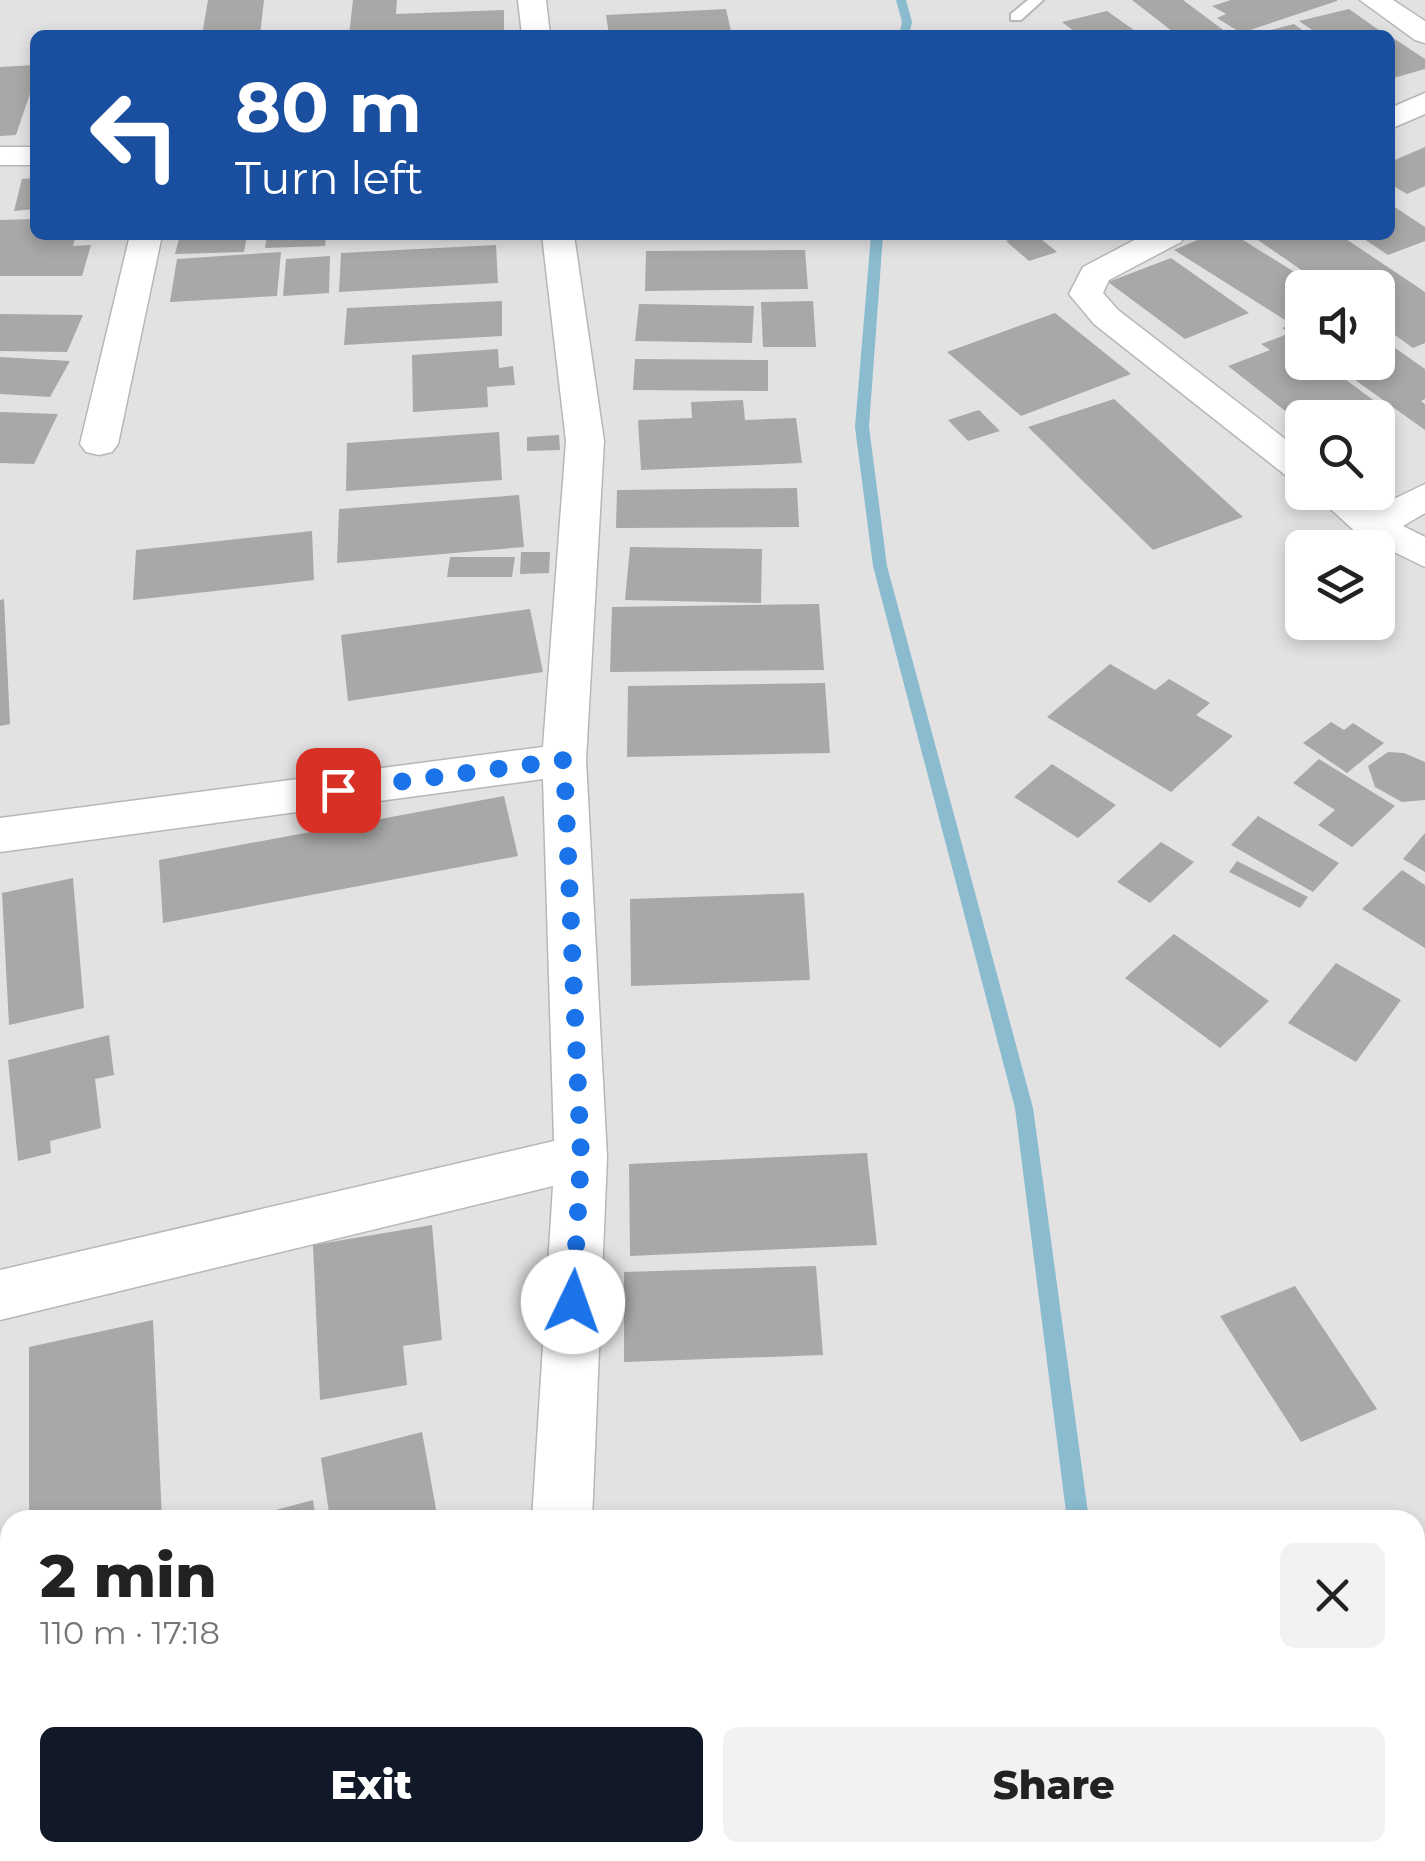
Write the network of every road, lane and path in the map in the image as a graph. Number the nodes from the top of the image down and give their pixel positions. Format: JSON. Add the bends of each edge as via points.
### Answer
{"nodes":[{"id":1,"x":532,"y":0,"type":"edge"},
{"id":2,"x":1036,"y":0,"type":"edge"},
{"id":3,"x":1374,"y":0,"type":"edge"},
{"id":4,"x":1016,"y":17,"type":"dead end"},
{"id":5,"x":535,"y":30,"type":"edge"},
{"id":6,"x":1425,"y":34,"type":"edge"},
{"id":7,"x":1425,"y":102,"type":"edge"},
{"id":8,"x":1395,"y":117,"type":"edge"},
{"id":9,"x":0,"y":156,"type":"edge"},
{"id":10,"x":30,"y":156,"type":"edge"},
{"id":11,"x":145,"y":240,"type":"edge"},
{"id":12,"x":559,"y":240,"type":"edge"},
{"id":13,"x":1160,"y":240,"type":"edge"},
{"id":14,"x":99,"y":444,"type":"dead end"},
{"id":15,"x":1285,"y":457,"type":"edge"},
{"id":16,"x":1425,"y":496,"type":"edge"},
{"id":17,"x":1354,"y":510,"type":"edge"},
{"id":18,"x":1374,"y":526,"type":"junction"},
{"id":19,"x":1425,"y":554,"type":"edge"},
{"id":20,"x":564,"y":760,"type":"junction"},
{"id":21,"x":0,"y":834,"type":"edge"},
{"id":22,"x":581,"y":1157,"type":"junction"},
{"id":23,"x":0,"y":1295,"type":"edge"},
{"id":24,"x":563,"y":1510,"type":"edge"}],
"edges":[{"from":1,"to":5,"type":"street"},
{"from":2,"to":4,"type":"lane"},
{"from":3,"to":6,"type":"street"},
{"from":7,"to":8,"type":"street"},
{"from":9,"to":10,"type":"street"},
{"from":11,"to":14,"type":"street"},
{"from":12,"to":20,"type":"street","via":[[585,441]]},
{"from":13,"to":15,"type":"street","via":[[1095,274],[1086,294],[1106,317]]},
{"from":16,"to":18,"type":"street"},
{"from":17,"to":18,"type":"street"},
{"from":18,"to":19,"type":"street"},
{"from":20,"to":21,"type":"street"},
{"from":20,"to":22,"type":"street"},
{"from":22,"to":23,"type":"street"},
{"from":22,"to":24,"type":"street"}]}
